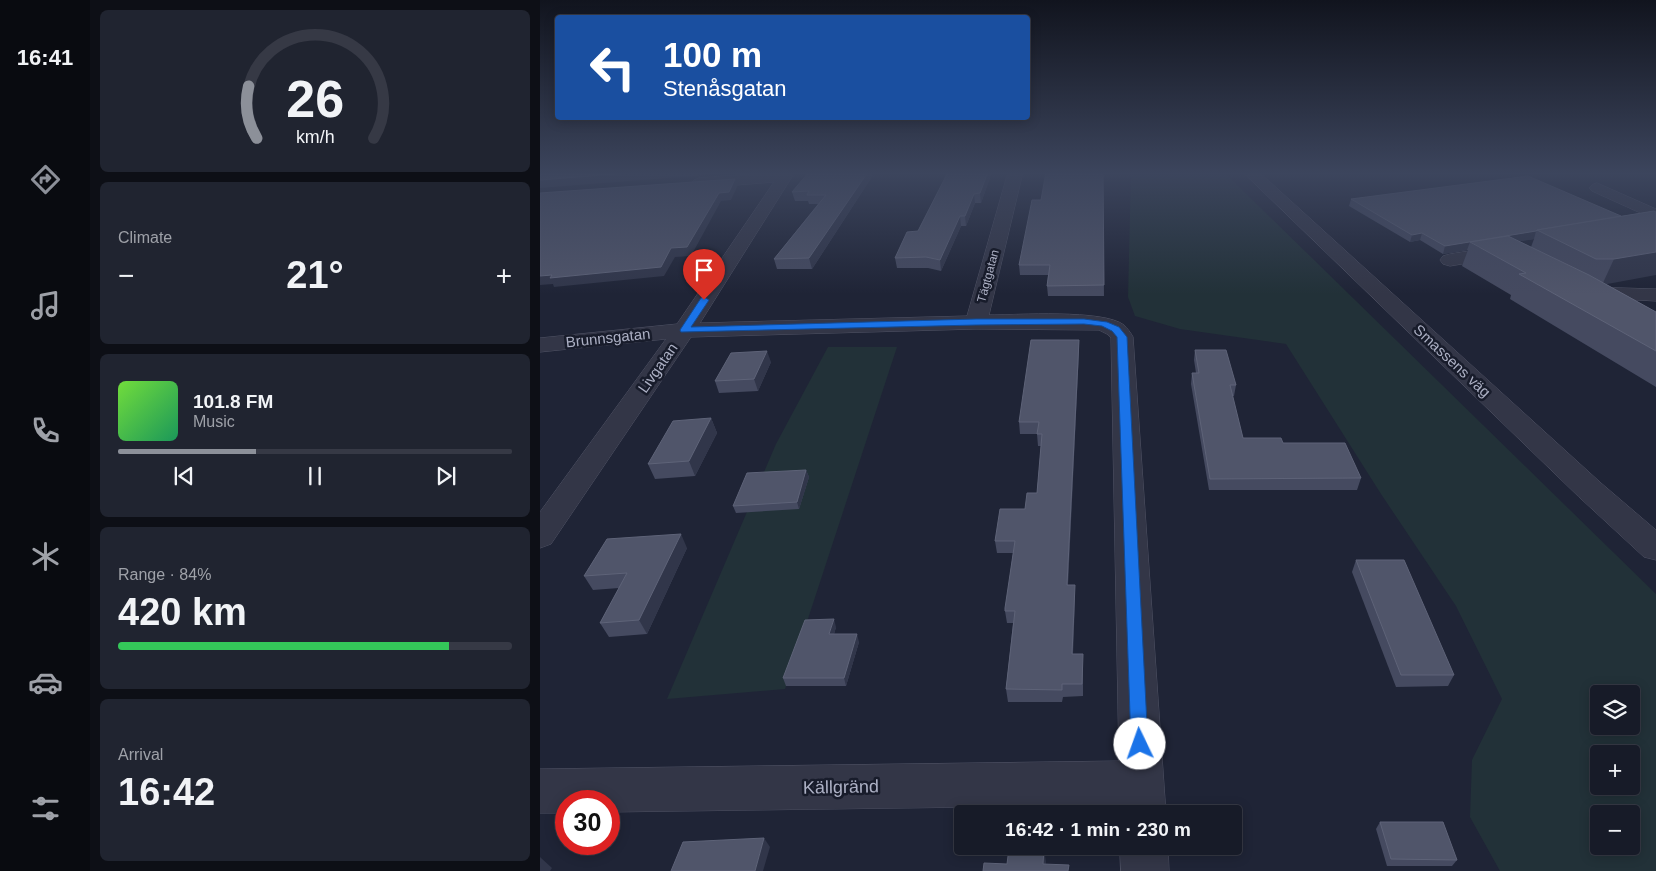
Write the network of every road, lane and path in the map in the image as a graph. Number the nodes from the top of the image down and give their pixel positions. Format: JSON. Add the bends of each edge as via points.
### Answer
{"nodes":[{"id":1,"x":761,"y":213,"type":"edge"},
{"id":2,"x":1005,"y":213,"type":"edge"},
{"id":3,"x":1294,"y":213,"type":"edge"},
{"id":4,"x":1638,"y":213,"type":"edge"},
{"id":5,"x":1653,"y":222,"type":"edge"},
{"id":6,"x":1512,"y":254,"type":"edge"},
{"id":7,"x":1450,"y":260,"type":"dead end"},
{"id":8,"x":1656,"y":295,"type":"edge"},
{"id":9,"x":1622,"y":316,"type":"edge"},
{"id":10,"x":976,"y":322,"type":"junction"},
{"id":11,"x":684,"y":330,"type":"junction"},
{"id":12,"x":540,"y":345,"type":"edge"},
{"id":13,"x":540,"y":536,"type":"edge"},
{"id":14,"x":1656,"y":548,"type":"edge"},
{"id":15,"x":540,"y":791,"type":"edge"},
{"id":16,"x":1142,"y":798,"type":"edge"},
{"id":17,"x":1144,"y":855,"type":"edge"},
{"id":18,"x":1145,"y":871,"type":"edge"}],
"edges":[{"from":1,"to":11,"type":"street","name":"Livgatan"},
{"from":2,"to":10,"type":"street","name":"Tägtgatan"},
{"from":3,"to":14,"type":"street","name":"Smassens väg"},
{"from":4,"to":5,"type":"street"},
{"from":6,"to":7,"type":"street"},
{"from":8,"to":9,"type":"street","via":[[1576,290]]},
{"from":10,"to":11,"type":"street","name":"Brunnsgatan"},
{"from":10,"to":16,"type":"street","name":"Brunnsgatan","via":[[1104,324],[1116,329],[1122,337]]},
{"from":11,"to":12,"type":"street","name":"Brunnsgatan"},
{"from":11,"to":13,"type":"street","name":"Livgatan"},
{"from":15,"to":16,"type":"street","name":"Källgränd"},
{"from":17,"to":18,"type":"street"}]}
